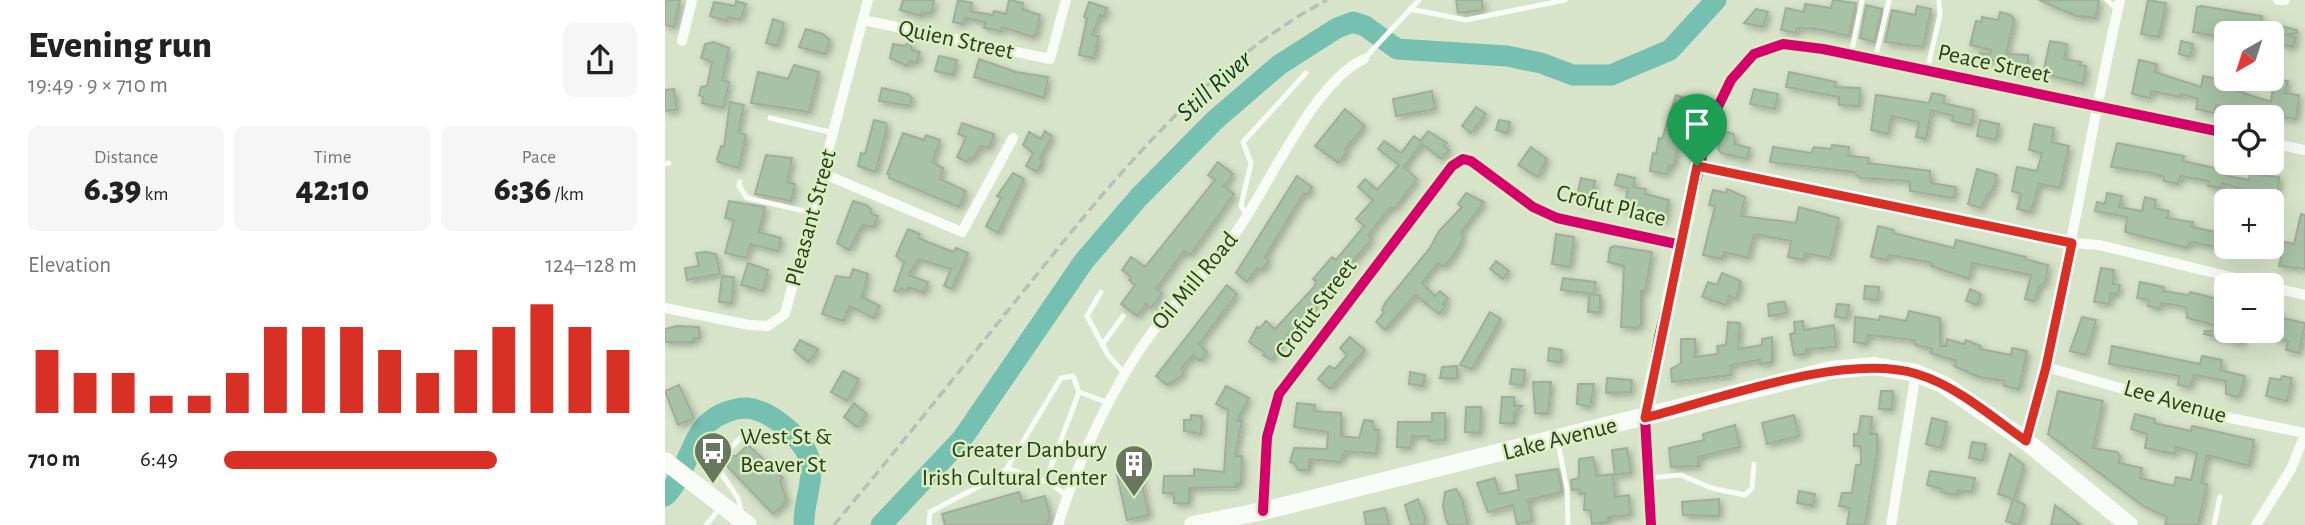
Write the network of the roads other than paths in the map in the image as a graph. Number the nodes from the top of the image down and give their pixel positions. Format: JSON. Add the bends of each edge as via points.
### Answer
{"nodes":[{"id":1,"x":692,"y":0,"type":"edge"},
{"id":2,"x":868,"y":0,"type":"edge"},
{"id":3,"x":1066,"y":0,"type":"edge"},
{"id":4,"x":1419,"y":0,"type":"edge"},
{"id":5,"x":1565,"y":0,"type":"edge"},
{"id":6,"x":1862,"y":0,"type":"edge"},
{"id":7,"x":1889,"y":0,"type":"edge"},
{"id":8,"x":1939,"y":0,"type":"edge"},
{"id":9,"x":2108,"y":0,"type":"edge"},
{"id":10,"x":2279,"y":0,"type":"edge"},
{"id":11,"x":2285,"y":0,"type":"edge"},
{"id":12,"x":2119,"y":5,"type":"edge"},
{"id":13,"x":1410,"y":9,"type":"junction"},
{"id":14,"x":863,"y":20,"type":"junction"},
{"id":15,"x":681,"y":41,"type":"dead end"},
{"id":16,"x":1851,"y":55,"type":"junction"},
{"id":17,"x":1364,"y":59,"type":"joint"},
{"id":18,"x":1875,"y":60,"type":"junction"},
{"id":19,"x":1927,"y":71,"type":"junction"},
{"id":20,"x":1306,"y":73,"type":"dead end"},
{"id":21,"x":2096,"y":106,"type":"junction"},
{"id":22,"x":770,"y":118,"type":"dead end"},
{"id":23,"x":2214,"y":131,"type":"edge"},
{"id":24,"x":834,"y":133,"type":"junction"},
{"id":25,"x":1013,"y":138,"type":"dead end"},
{"id":26,"x":2284,"y":146,"type":"edge"},
{"id":27,"x":2305,"y":150,"type":"edge"},
{"id":28,"x":1462,"y":159,"type":"joint"},
{"id":29,"x":1697,"y":166,"type":"junction"},
{"id":30,"x":824,"y":174,"type":"junction"},
{"id":31,"x":740,"y":182,"type":"dead end"},
{"id":32,"x":813,"y":213,"type":"junction"},
{"id":33,"x":1247,"y":215,"type":"junction"},
{"id":34,"x":2072,"y":243,"type":"junction"},
{"id":35,"x":1681,"y":245,"type":"junction"},
{"id":36,"x":2214,"y":273,"type":"edge"},
{"id":37,"x":2284,"y":290,"type":"edge"},
{"id":38,"x":1101,"y":292,"type":"dead end"},
{"id":39,"x":2305,"y":295,"type":"edge"},
{"id":40,"x":665,"y":308,"type":"edge"},
{"id":41,"x":1123,"y":316,"type":"dead end"},
{"id":42,"x":1102,"y":345,"type":"junction"},
{"id":43,"x":2046,"y":367,"type":"junction"},
{"id":44,"x":1124,"y":373,"type":"junction"},
{"id":45,"x":1916,"y":373,"type":"junction"},
{"id":46,"x":1079,"y":391,"type":"junction"},
{"id":47,"x":1109,"y":403,"type":"junction"},
{"id":48,"x":1645,"y":418,"type":"junction"},
{"id":49,"x":2305,"y":434,"type":"edge"},
{"id":50,"x":742,"y":436,"type":"dead end"},
{"id":51,"x":1557,"y":439,"type":"junction"},
{"id":52,"x":2026,"y":441,"type":"junction"},
{"id":53,"x":665,"y":461,"type":"edge"},
{"id":54,"x":1754,"y":464,"type":"dead end"},
{"id":55,"x":1007,"y":468,"type":"junction"},
{"id":56,"x":1648,"y":478,"type":"junction"},
{"id":57,"x":1047,"y":482,"type":"junction"},
{"id":58,"x":1068,"y":496,"type":"junction"},
{"id":59,"x":2220,"y":497,"type":"dead end"},
{"id":60,"x":723,"y":505,"type":"junction"},
{"id":61,"x":1263,"y":511,"type":"junction"},
{"id":62,"x":741,"y":523,"type":"edge"},
{"id":63,"x":706,"y":525,"type":"edge"},
{"id":64,"x":929,"y":525,"type":"edge"},
{"id":65,"x":1058,"y":525,"type":"edge"},
{"id":66,"x":1193,"y":525,"type":"edge"},
{"id":67,"x":1568,"y":525,"type":"edge"},
{"id":68,"x":1651,"y":525,"type":"edge"},
{"id":69,"x":1891,"y":525,"type":"edge"},
{"id":70,"x":2129,"y":525,"type":"edge"},
{"id":71,"x":2214,"y":525,"type":"edge"},
{"id":72,"x":2256,"y":525,"type":"edge"}],
"edges":[{"from":1,"to":15,"type":"street"},
{"from":2,"to":14,"type":"street","name":"Pleasant Street"},
{"from":3,"to":14,"type":"street","name":"Quien Street","via":[[1050,59]]},
{"from":4,"to":13,"type":"lane"},
{"from":5,"to":13,"type":"lane","via":[[1466,20]]},
{"from":6,"to":16,"type":"lane"},
{"from":7,"to":18,"type":"lane"},
{"from":8,"to":19,"type":"lane"},
{"from":9,"to":12,"type":"lane"},
{"from":10,"to":11,"type":"street"},
{"from":12,"to":21,"type":"street"},
{"from":13,"to":17,"type":"lane"},
{"from":14,"to":24,"type":"street","name":"Pleasant Street"},
{"from":16,"to":18,"type":"street","name":"Peace Street"},
{"from":16,"to":29,"type":"street","name":"Peace Street","via":[[1783,44],[1754,54],[1731,80]]},
{"from":17,"to":33,"type":"street","name":"Oil Mill Road","via":[[1340,74],[1273,169]]},
{"from":18,"to":19,"type":"street","name":"Peace Street"},
{"from":19,"to":21,"type":"street","name":"Peace Street"},
{"from":20,"to":33,"type":"lane","via":[[1243,142],[1251,163],[1241,206]]},
{"from":21,"to":23,"type":"street","name":"Peace Street"},
{"from":21,"to":34,"type":"street"},
{"from":22,"to":24,"type":"lane"},
{"from":24,"to":30,"type":"street","name":"Pleasant Street"},
{"from":25,"to":30,"type":"street","via":[[962,232]]},
{"from":26,"to":27,"type":"street"},
{"from":28,"to":35,"type":"street","name":"Crofut Place","via":[[1557,218]]},
{"from":28,"to":61,"type":"street","name":"Crofut Street","via":[[1452,166],[1279,394],[1267,437]]},
{"from":29,"to":34,"type":"street"},
{"from":29,"to":35,"type":"street"},
{"from":30,"to":32,"type":"street","name":"Pleasant Street"},
{"from":31,"to":32,"type":"lane","via":[[747,198]]},
{"from":32,"to":40,"type":"street","name":"Pleasant Street","via":[[785,314],[778,321],[768,326],[749,325]]},
{"from":33,"to":44,"type":"street","name":"Oil Mill Road"},
{"from":34,"to":36,"type":"street","via":[[2099,245]]},
{"from":34,"to":43,"type":"street"},
{"from":35,"to":48,"type":"street"},
{"from":37,"to":39,"type":"street"},
{"from":38,"to":42,"type":"lane","via":[[1087,316]]},
{"from":41,"to":42,"type":"lane"},
{"from":42,"to":44,"type":"lane"},
{"from":43,"to":49,"type":"street","name":"Lee Avenue","via":[[2215,415]]},
{"from":43,"to":52,"type":"street"},
{"from":44,"to":47,"type":"street","name":"Oil Mill Road"},
{"from":45,"to":48,"type":"main road","name":"Lake Avenue","via":[[1875,366],[1831,370]]},
{"from":45,"to":52,"type":"main road","name":"Lake Avenue","via":[[1954,390]]},
{"from":45,"to":69,"type":"street"},
{"from":46,"to":47,"type":"lane"},
{"from":46,"to":55,"type":"lane","via":[[1073,376],[1061,378]]},
{"from":46,"to":57,"type":"lane"},
{"from":47,"to":58,"type":"street","name":"Oil Mill Road"},
{"from":48,"to":51,"type":"main road","name":"Lake Avenue"},
{"from":48,"to":56,"type":"street"},
{"from":49,"to":72,"type":"street","via":[[2291,469]]},
{"from":50,"to":62,"type":"lane","via":[[719,470],[743,509]]},
{"from":51,"to":61,"type":"main road","name":"Lake Avenue"},
{"from":51,"to":67,"type":"lane","via":[[1567,489]]},
{"from":52,"to":70,"type":"main road","name":"Lake Avenue"},
{"from":53,"to":60,"type":"main road"},
{"from":54,"to":56,"type":"lane","via":[[1752,488],[1745,495],[1681,475]]},
{"from":55,"to":57,"type":"lane"},
{"from":55,"to":64,"type":"lane","via":[[930,512]]},
{"from":56,"to":68,"type":"street"},
{"from":57,"to":58,"type":"lane"},
{"from":58,"to":65,"type":"street","name":"Oil Mill Road"},
{"from":59,"to":71,"type":"lane"},
{"from":60,"to":62,"type":"main road"},
{"from":60,"to":63,"type":"lane"},
{"from":61,"to":66,"type":"main road","name":"Lake Avenue"}]}
